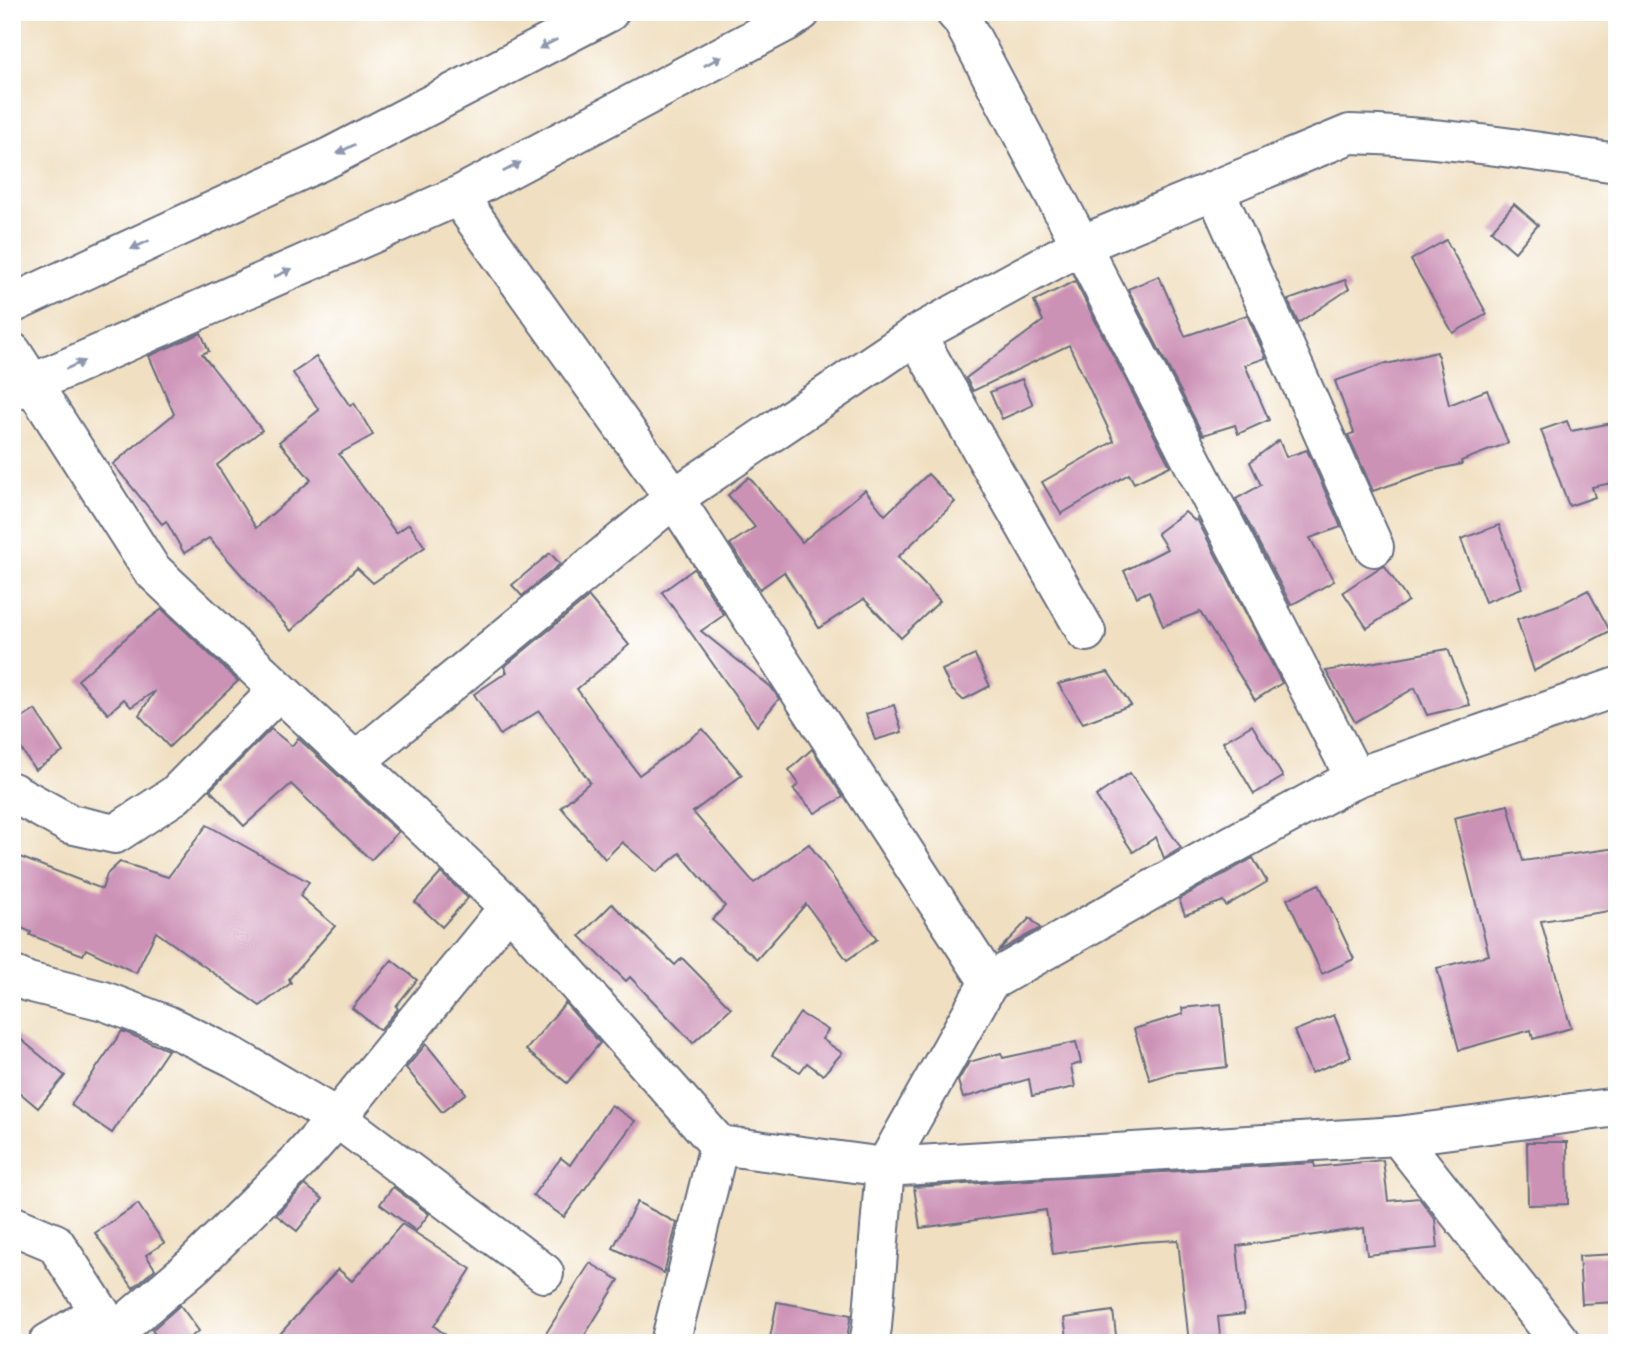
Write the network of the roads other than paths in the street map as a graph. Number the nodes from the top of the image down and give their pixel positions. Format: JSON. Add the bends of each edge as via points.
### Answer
{"nodes":[{"id":1,"x":609,"y":12,"type":"edge"},
{"id":2,"x":801,"y":12,"type":"edge"},
{"id":3,"x":954,"y":12,"type":"edge"},
{"id":4,"x":1617,"y":163,"type":"edge"},
{"id":5,"x":1215,"y":190,"type":"junction"},
{"id":6,"x":458,"y":196,"type":"junction"},
{"id":7,"x":1081,"y":245,"type":"junction"},
{"id":8,"x":12,"y":304,"type":"edge"},
{"id":9,"x":916,"y":335,"type":"junction"},
{"id":10,"x":12,"y":352,"type":"edge"},
{"id":11,"x":22,"y":388,"type":"edge"},
{"id":12,"x":674,"y":498,"type":"junction"},
{"id":13,"x":1374,"y":547,"type":"dead end"},
{"id":14,"x":1086,"y":632,"type":"dead end"},
{"id":15,"x":1617,"y":687,"type":"edge"},
{"id":16,"x":279,"y":690,"type":"junction"},
{"id":17,"x":355,"y":762,"type":"junction"},
{"id":18,"x":1355,"y":778,"type":"junction"},
{"id":19,"x":12,"y":792,"type":"edge"},
{"id":20,"x":509,"y":907,"type":"junction"},
{"id":21,"x":12,"y":975,"type":"edge"},
{"id":22,"x":989,"y":982,"type":"junction"},
{"id":23,"x":1617,"y":1107,"type":"edge"},
{"id":24,"x":337,"y":1118,"type":"junction"},
{"id":25,"x":1398,"y":1136,"type":"junction"},
{"id":26,"x":719,"y":1144,"type":"junction"},
{"id":27,"x":885,"y":1167,"type":"junction"},
{"id":28,"x":12,"y":1225,"type":"edge"},
{"id":29,"x":544,"y":1273,"type":"dead end"},
{"id":30,"x":111,"y":1329,"type":"edge"},
{"id":31,"x":48,"y":1343,"type":"edge"},
{"id":32,"x":670,"y":1343,"type":"edge"},
{"id":33,"x":869,"y":1343,"type":"edge"},
{"id":34,"x":1561,"y":1343,"type":"edge"}],
"edges":[{"from":1,"to":8,"type":"street","one_way":true,"via":[[330,157]]},
{"from":6,"to":2,"type":"street","one_way":true},
{"from":3,"to":7,"type":"street"},
{"from":4,"to":5,"type":"street","via":[[1496,145],[1350,134]]},
{"from":5,"to":7,"type":"street"},
{"from":5,"to":13,"type":"street"},
{"from":11,"to":6,"type":"street","one_way":true},
{"from":6,"to":12,"type":"street"},
{"from":7,"to":9,"type":"street"},
{"from":7,"to":18,"type":"street"},
{"from":9,"to":12,"type":"street"},
{"from":9,"to":14,"type":"street"},
{"from":10,"to":11,"type":"street"},
{"from":11,"to":16,"type":"street","via":[[151,569]]},
{"from":12,"to":17,"type":"street"},
{"from":12,"to":22,"type":"street"},
{"from":15,"to":18,"type":"street"},
{"from":16,"to":17,"type":"street"},
{"from":16,"to":19,"type":"street","via":[[175,795],[115,834],[70,824]]},
{"from":17,"to":20,"type":"street"},
{"from":18,"to":22,"type":"street"},
{"from":20,"to":24,"type":"street"},
{"from":20,"to":26,"type":"street"},
{"from":21,"to":24,"type":"street","via":[[167,1024]]},
{"from":22,"to":27,"type":"street"},
{"from":23,"to":25,"type":"street"},
{"from":24,"to":29,"type":"street"},
{"from":24,"to":30,"type":"street","via":[[194,1265]]},
{"from":25,"to":27,"type":"street"},
{"from":25,"to":34,"type":"street"},
{"from":26,"to":27,"type":"street"},
{"from":26,"to":32,"type":"street"},
{"from":27,"to":33,"type":"street"},
{"from":28,"to":30,"type":"street","via":[[55,1243]]},
{"from":30,"to":31,"type":"street"}]}
